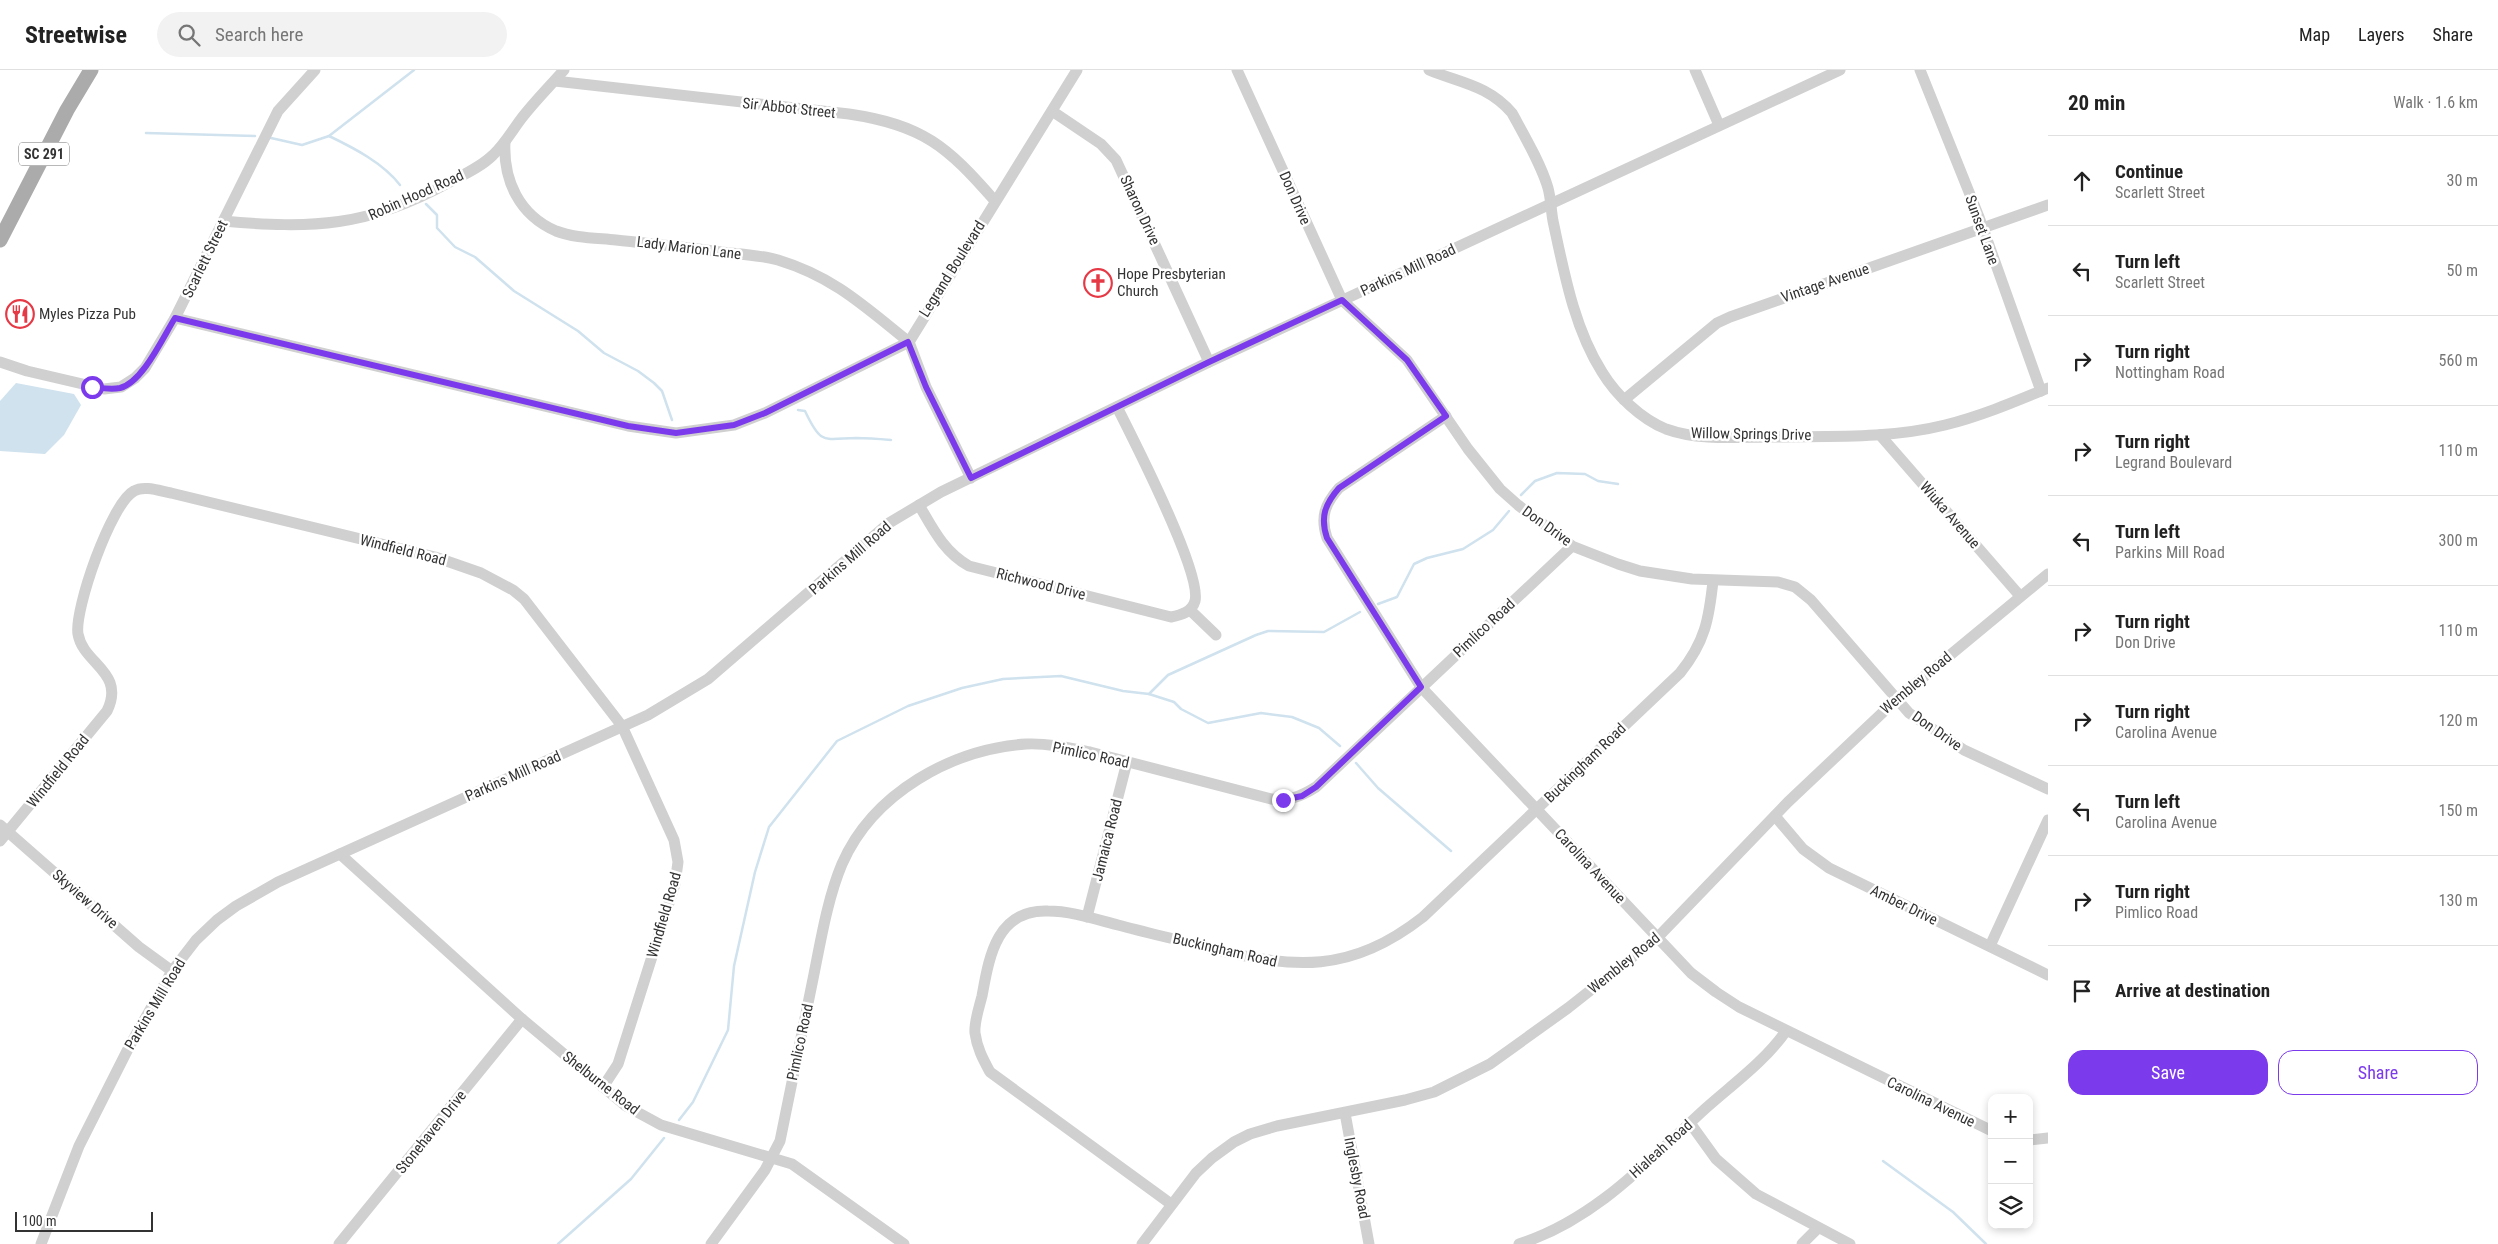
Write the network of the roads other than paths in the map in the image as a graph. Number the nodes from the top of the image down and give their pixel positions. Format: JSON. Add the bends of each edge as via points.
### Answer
{"nodes":[{"id":1,"x":91,"y":70,"type":"edge"},
{"id":2,"x":315,"y":70,"type":"edge"},
{"id":3,"x":564,"y":70,"type":"edge"},
{"id":4,"x":1077,"y":70,"type":"edge"},
{"id":5,"x":1237,"y":70,"type":"edge"},
{"id":6,"x":1428,"y":70,"type":"edge"},
{"id":7,"x":1694,"y":70,"type":"edge"},
{"id":8,"x":1840,"y":70,"type":"edge"},
{"id":9,"x":1920,"y":70,"type":"edge"},
{"id":10,"x":555,"y":80,"type":"junction"},
{"id":11,"x":1052,"y":111,"type":"junction"},
{"id":12,"x":1718,"y":125,"type":"junction"},
{"id":13,"x":505,"y":142,"type":"junction"},
{"id":14,"x":994,"y":201,"type":"junction"},
{"id":15,"x":1551,"y":204,"type":"junction"},
{"id":16,"x":2048,"y":205,"type":"edge"},
{"id":17,"x":223,"y":221,"type":"junction"},
{"id":18,"x":1982,"y":228,"type":"junction"},
{"id":19,"x":0,"y":240,"type":"edge"},
{"id":20,"x":1342,"y":300,"type":"junction"},
{"id":21,"x":175,"y":318,"type":"junction"},
{"id":22,"x":908,"y":342,"type":"junction"},
{"id":23,"x":0,"y":362,"type":"edge"},
{"id":24,"x":1209,"y":362,"type":"junction"},
{"id":25,"x":2044,"y":390,"type":"edge"},
{"id":26,"x":1624,"y":400,"type":"junction"},
{"id":27,"x":1117,"y":407,"type":"junction"},
{"id":28,"x":1446,"y":416,"type":"junction"},
{"id":29,"x":1880,"y":435,"type":"junction"},
{"id":30,"x":971,"y":478,"type":"junction"},
{"id":31,"x":919,"y":505,"type":"junction"},
{"id":32,"x":1572,"y":546,"type":"junction"},
{"id":33,"x":2048,"y":574,"type":"edge"},
{"id":34,"x":1713,"y":581,"type":"junction"},
{"id":35,"x":2020,"y":596,"type":"junction"},
{"id":36,"x":1190,"y":610,"type":"junction"},
{"id":37,"x":1216,"y":635,"type":"dead end"},
{"id":38,"x":1421,"y":687,"type":"junction"},
{"id":39,"x":1897,"y":699,"type":"junction"},
{"id":40,"x":622,"y":726,"type":"junction"},
{"id":41,"x":1127,"y":762,"type":"junction"},
{"id":42,"x":2048,"y":790,"type":"edge"},
{"id":43,"x":1537,"y":809,"type":"junction"},
{"id":44,"x":1775,"y":816,"type":"junction"},
{"id":45,"x":2048,"y":820,"type":"edge"},
{"id":46,"x":4,"y":829,"type":"edge"},
{"id":47,"x":0,"y":841,"type":"edge"},
{"id":48,"x":340,"y":854,"type":"junction"},
{"id":49,"x":1087,"y":917,"type":"junction"},
{"id":50,"x":1658,"y":937,"type":"junction"},
{"id":51,"x":1990,"y":946,"type":"junction"},
{"id":52,"x":172,"y":971,"type":"junction"},
{"id":53,"x":2048,"y":975,"type":"edge"},
{"id":54,"x":522,"y":1019,"type":"junction"},
{"id":55,"x":1786,"y":1031,"type":"junction"},
{"id":56,"x":603,"y":1087,"type":"junction"},
{"id":57,"x":1345,"y":1113,"type":"junction"},
{"id":58,"x":1690,"y":1123,"type":"junction"},
{"id":59,"x":1988,"y":1129,"type":"edge"},
{"id":60,"x":2048,"y":1138,"type":"edge"},
{"id":61,"x":2033,"y":1140,"type":"edge"},
{"id":62,"x":772,"y":1158,"type":"junction"},
{"id":63,"x":1171,"y":1204,"type":"junction"},
{"id":64,"x":1818,"y":1228,"type":"junction"},
{"id":65,"x":40,"y":1244,"type":"edge"},
{"id":66,"x":339,"y":1244,"type":"edge"},
{"id":67,"x":712,"y":1244,"type":"edge"},
{"id":68,"x":904,"y":1244,"type":"edge"},
{"id":69,"x":1142,"y":1244,"type":"edge"},
{"id":70,"x":1369,"y":1244,"type":"edge"},
{"id":71,"x":1520,"y":1244,"type":"edge"},
{"id":72,"x":1802,"y":1244,"type":"edge"},
{"id":73,"x":1850,"y":1244,"type":"edge"}],
"edges":[{"from":1,"to":19,"type":"main road","number":"SC 291"},
{"from":2,"to":17,"type":"street","name":"Scarlett Street","via":[[278,111]]},
{"from":3,"to":10,"type":"street","name":"Robin Hood Road"},
{"from":4,"to":11,"type":"street","name":"Legrand Boulevard"},
{"from":5,"to":20,"type":"street","name":"Don Drive"},
{"from":6,"to":15,"type":"street","name":"Willow Springs Drive","via":[[1484,90],[1504,104],[1523,133],[1548,187]]},
{"from":7,"to":12,"type":"street"},
{"from":8,"to":12,"type":"street","name":"Parkins Mill Road"},
{"from":9,"to":18,"type":"street","name":"Sunset Lane"},
{"from":10,"to":13,"type":"street","name":"Robin Hood Road"},
{"from":10,"to":14,"type":"street","name":"Sir Abbot Street","via":[[894,122],[942,146],[961,162]]},
{"from":11,"to":14,"type":"street","name":"Legrand Boulevard"},
{"from":11,"to":24,"type":"street","name":"Sharon Drive","via":[[1101,144],[1116,160]]},
{"from":12,"to":15,"type":"street","name":"Parkins Mill Road"},
{"from":13,"to":17,"type":"street","name":"Robin Hood Road","via":[[487,161],[472,170],[375,216],[301,225]]},
{"from":13,"to":22,"type":"street","name":"Lady Marion Lane","via":[[506,170],[519,201],[535,218],[557,231],[583,237],[742,254],[807,270],[846,292]]},
{"from":14,"to":22,"type":"street","name":"Legrand Boulevard"},
{"from":15,"to":20,"type":"street","name":"Parkins Mill Road"},
{"from":15,"to":26,"type":"street","name":"Willow Springs Drive","via":[[1577,316],[1601,372]]},
{"from":16,"to":18,"type":"street","name":"Vintage Avenue"},
{"from":17,"to":21,"type":"street","name":"Scarlett Street"},
{"from":18,"to":25,"type":"street","name":"Sunset Lane"},
{"from":18,"to":26,"type":"street","name":"Vintage Avenue","via":[[1722,321]]},
{"from":20,"to":24,"type":"street","name":"Parkins Mill Road"},
{"from":20,"to":28,"type":"street","name":"Don Drive","via":[[1407,360]]},
{"from":21,"to":22,"type":"street","via":[[628,426],[676,433],[734,425],[765,413]]},
{"from":21,"to":23,"type":"street","name":"Scarlett Street","via":[[145,368],[121,387],[92,387]]},
{"from":22,"to":30,"type":"street","via":[[926,387]]},
{"from":24,"to":27,"type":"street","name":"Parkins Mill Road"},
{"from":25,"to":29,"type":"street","name":"Willow Springs Drive","via":[[1976,417],[1935,428]]},
{"from":26,"to":29,"type":"street","name":"Willow Springs Drive","via":[[1666,429],[1701,436]]},
{"from":27,"to":30,"type":"street","name":"Parkins Mill Road"},
{"from":27,"to":36,"type":"street","via":[[1183,550],[1195,586],[1195,600]]},
{"from":28,"to":32,"type":"street","name":"Don Drive","via":[[1500,488],[1533,519]]},
{"from":28,"to":38,"type":"street","name":"Carolina Avenue","via":[[1339,488],[1331,497],[1322,524],[1327,538]]},
{"from":29,"to":35,"type":"street","name":"Wiuka Avenue"},
{"from":30,"to":31,"type":"street","name":"Parkins Mill Road"},
{"from":31,"to":36,"type":"street","name":"Richwood Drive","via":[[945,548],[969,566],[1171,617]]},
{"from":31,"to":40,"type":"street","name":"Parkins Mill Road","via":[[889,523],[856,550],[708,679],[656,711]]},
{"from":32,"to":34,"type":"street","name":"Don Drive","via":[[1640,571]]},
{"from":32,"to":38,"type":"street","name":"Pimlico Road"},
{"from":33,"to":35,"type":"street","name":"Wembley Road"},
{"from":34,"to":39,"type":"street","name":"Don Drive","via":[[1778,582],[1795,587],[1811,600]]},
{"from":34,"to":43,"type":"street","name":"Buckingham Road","via":[[1705,633],[1693,657]]},
{"from":35,"to":39,"type":"street","name":"Wembley Road"},
{"from":36,"to":37,"type":"street"},
{"from":38,"to":41,"type":"street","name":"Pimlico Road","via":[[1316,787],[1292,799],[1271,799]]},
{"from":38,"to":43,"type":"street","name":"Carolina Avenue"},
{"from":39,"to":42,"type":"street","name":"Don Drive","via":[[1910,713],[1952,744]]},
{"from":39,"to":44,"type":"street","name":"Wembley Road"},
{"from":40,"to":46,"type":"street","name":"Windfield Road","via":[[524,599],[497,580],[435,557],[171,493],[141,489],[121,503],[108,527],[78,624],[80,642],[107,677],[111,703]]},
{"from":40,"to":48,"type":"street","name":"Parkins Mill Road"},
{"from":40,"to":56,"type":"street","name":"Windfield Road","via":[[674,840],[678,872],[618,1064]]},
{"from":41,"to":49,"type":"street","name":"Jamaica Road"},
{"from":41,"to":62,"type":"street","name":"Pimlico Road","via":[[1045,745],[1028,744],[980,752],[944,764],[914,781],[867,826],[848,852],[837,880],[780,1141]]},
{"from":43,"to":49,"type":"street","name":"Buckingham Road","via":[[1403,932],[1356,955],[1333,961],[1294,964],[1254,959]]},
{"from":43,"to":50,"type":"street","name":"Carolina Avenue"},
{"from":44,"to":50,"type":"street","name":"Wembley Road"},
{"from":44,"to":51,"type":"street","name":"Amber Drive","via":[[1803,849],[1819,862]]},
{"from":45,"to":51,"type":"street"},
{"from":46,"to":47,"type":"street","name":"Windfield Road"},
{"from":46,"to":52,"type":"street","name":"Skyview Drive","via":[[139,947]]},
{"from":48,"to":52,"type":"street","name":"Parkins Mill Road","via":[[278,882],[236,906],[203,934]]},
{"from":48,"to":54,"type":"street","name":"Shelburne Road"},
{"from":49,"to":63,"type":"street","name":"Buckingham Road","via":[[1048,910],[1034,912],[1020,916],[1000,933],[990,956],[975,1030],[976,1043],[990,1072],[1002,1083]]},
{"from":50,"to":55,"type":"street","name":"Carolina Avenue","via":[[1691,973],[1716,992]]},
{"from":50,"to":57,"type":"street","name":"Wembley Road","via":[[1518,1045],[1471,1075],[1434,1092]]},
{"from":51,"to":53,"type":"street","name":"Amber Drive"},
{"from":52,"to":65,"type":"street","name":"Parkins Mill Road","via":[[129,1046],[79,1146]]},
{"from":54,"to":56,"type":"street","name":"Shelburne Road"},
{"from":54,"to":66,"type":"street","name":"Stonehaven Drive"},
{"from":55,"to":58,"type":"street","name":"Hialeah Road","via":[[1772,1048]]},
{"from":55,"to":59,"type":"street","name":"Carolina Avenue"},
{"from":56,"to":62,"type":"street","name":"Shelburne Road","via":[[640,1115],[661,1124]]},
{"from":57,"to":63,"type":"street","name":"Wembley Road","via":[[1277,1126],[1234,1142],[1212,1158]]},
{"from":57,"to":70,"type":"street","name":"Inglesby Road"},
{"from":58,"to":64,"type":"street","via":[[1716,1159],[1738,1180],[1767,1201]]},
{"from":58,"to":71,"type":"street","name":"Hialeah Road","via":[[1596,1206],[1560,1227]]},
{"from":60,"to":61,"type":"street"},
{"from":62,"to":67,"type":"street","name":"Pimlico Road"},
{"from":62,"to":68,"type":"street","name":"Shelburne Road","via":[[792,1164]]},
{"from":63,"to":69,"type":"street","name":"Wembley Road"},
{"from":64,"to":72,"type":"street"},
{"from":64,"to":73,"type":"street"}]}
